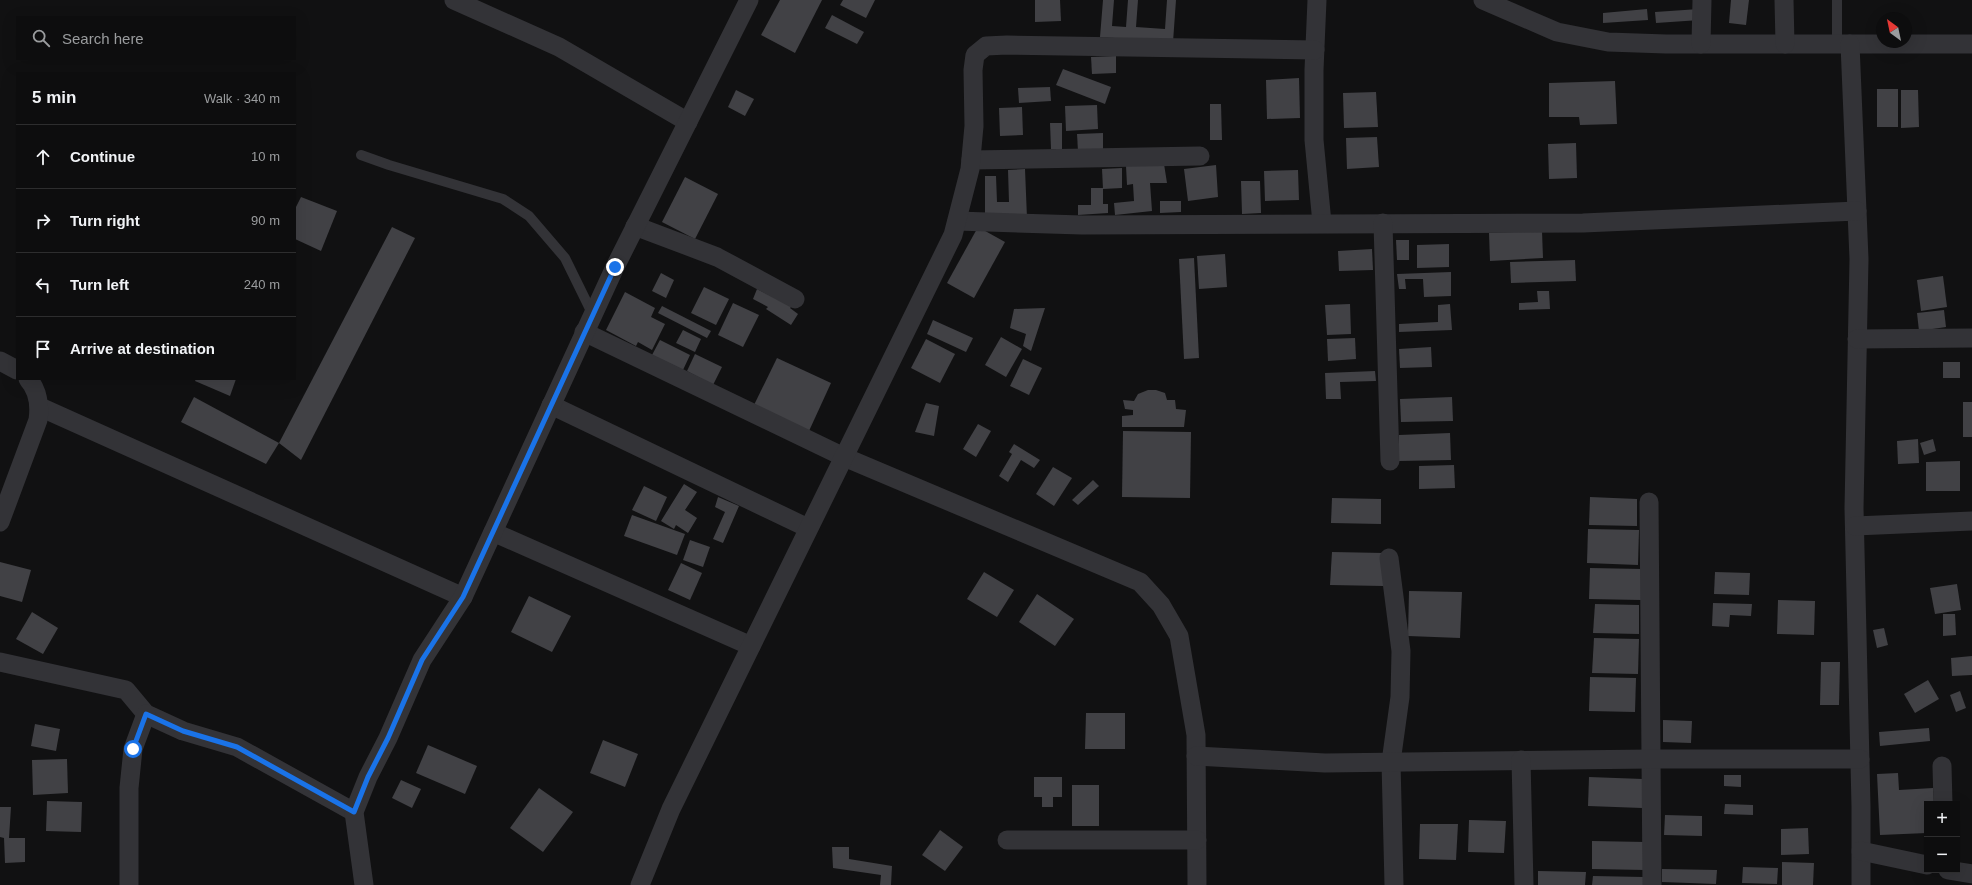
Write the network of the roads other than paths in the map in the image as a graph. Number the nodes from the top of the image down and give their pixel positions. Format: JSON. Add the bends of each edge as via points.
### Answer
{"nodes":[{"id":1,"x":454,"y":0,"type":"edge"},
{"id":2,"x":749,"y":0,"type":"edge"},
{"id":3,"x":1317,"y":0,"type":"edge"},
{"id":4,"x":1484,"y":0,"type":"edge"},
{"id":5,"x":1702,"y":0,"type":"edge"},
{"id":6,"x":1784,"y":0,"type":"edge"},
{"id":7,"x":1837,"y":0,"type":"edge"},
{"id":8,"x":1701,"y":44,"type":"junction"},
{"id":9,"x":1785,"y":44,"type":"junction"},
{"id":10,"x":1844,"y":44,"type":"junction"},
{"id":11,"x":1972,"y":44,"type":"edge"},
{"id":12,"x":1315,"y":50,"type":"junction"},
{"id":13,"x":688,"y":122,"type":"junction"},
{"id":14,"x":361,"y":155,"type":"dead end"},
{"id":15,"x":1200,"y":156,"type":"dead end"},
{"id":16,"x":971,"y":160,"type":"junction"},
{"id":17,"x":1857,"y":211,"type":"junction"},
{"id":18,"x":957,"y":221,"type":"junction"},
{"id":19,"x":1322,"y":223,"type":"junction"},
{"id":20,"x":1383,"y":223,"type":"junction"},
{"id":21,"x":635,"y":226,"type":"junction"},
{"id":22,"x":795,"y":299,"type":"dead end"},
{"id":23,"x":593,"y":315,"type":"junction"},
{"id":24,"x":584,"y":332,"type":"junction"},
{"id":25,"x":1972,"y":338,"type":"edge"},
{"id":26,"x":1857,"y":339,"type":"junction"},
{"id":27,"x":0,"y":361,"type":"edge"},
{"id":28,"x":16,"y":369,"type":"edge"},
{"id":29,"x":29,"y":380,"type":"edge"},
{"id":30,"x":551,"y":405,"type":"junction"},
{"id":31,"x":40,"y":407,"type":"junction"},
{"id":32,"x":844,"y":457,"type":"junction"},
{"id":33,"x":1390,"y":461,"type":"dead end"},
{"id":34,"x":1649,"y":502,"type":"dead end"},
{"id":35,"x":1972,"y":521,"type":"edge"},
{"id":36,"x":0,"y":522,"type":"edge"},
{"id":37,"x":1855,"y":526,"type":"junction"},
{"id":38,"x":808,"y":528,"type":"junction"},
{"id":39,"x":493,"y":532,"type":"junction"},
{"id":40,"x":1390,"y":558,"type":"dead end"},
{"id":41,"x":463,"y":597,"type":"junction"},
{"id":42,"x":751,"y":646,"type":"junction"},
{"id":43,"x":0,"y":662,"type":"edge"},
{"id":44,"x":146,"y":714,"type":"junction"},
{"id":45,"x":1196,"y":756,"type":"junction"},
{"id":46,"x":1651,"y":759,"type":"junction"},
{"id":47,"x":1860,"y":759,"type":"junction"},
{"id":48,"x":1521,"y":760,"type":"junction"},
{"id":49,"x":1391,"y":762,"type":"junction"},
{"id":50,"x":1942,"y":766,"type":"dead end"},
{"id":51,"x":1942,"y":801,"type":"edge"},
{"id":52,"x":354,"y":812,"type":"junction"},
{"id":53,"x":1007,"y":840,"type":"dead end"},
{"id":54,"x":1197,"y":840,"type":"junction"},
{"id":55,"x":1861,"y":851,"type":"junction"},
{"id":56,"x":1924,"y":864,"type":"edge"},
{"id":57,"x":1960,"y":872,"type":"edge"},
{"id":58,"x":1972,"y":874,"type":"edge"},
{"id":59,"x":129,"y":885,"type":"edge"},
{"id":60,"x":364,"y":885,"type":"edge"},
{"id":61,"x":640,"y":885,"type":"edge"},
{"id":62,"x":1197,"y":885,"type":"edge"},
{"id":63,"x":1394,"y":885,"type":"edge"},
{"id":64,"x":1524,"y":885,"type":"edge"},
{"id":65,"x":1652,"y":885,"type":"edge"},
{"id":66,"x":1861,"y":885,"type":"edge"}],
"edges":[{"from":1,"to":13,"type":"street","via":[[559,47]]},
{"from":2,"to":13,"type":"street"},
{"from":3,"to":12,"type":"street"},
{"from":4,"to":8,"type":"street","via":[[1557,32],[1608,42]]},
{"from":5,"to":8,"type":"street"},
{"from":6,"to":9,"type":"street"},
{"from":7,"to":10,"type":"lane"},
{"from":8,"to":9,"type":"street"},
{"from":9,"to":10,"type":"street"},
{"from":10,"to":11,"type":"street"},
{"from":10,"to":17,"type":"street"},
{"from":12,"to":16,"type":"street","via":[[986,46],[976,55],[973,70],[974,126]]},
{"from":12,"to":19,"type":"street","via":[[1314,140]]},
{"from":13,"to":21,"type":"street"},
{"from":14,"to":23,"type":"lane","via":[[503,199],[529,216],[565,258]]},
{"from":15,"to":16,"type":"street"},
{"from":16,"to":18,"type":"street"},
{"from":17,"to":20,"type":"street","via":[[1583,223]]},
{"from":17,"to":26,"type":"street"},
{"from":18,"to":19,"type":"street","via":[[1082,225]]},
{"from":18,"to":32,"type":"street","via":[[953,235]]},
{"from":19,"to":20,"type":"street"},
{"from":20,"to":33,"type":"street"},
{"from":21,"to":22,"type":"street","via":[[717,257]]},
{"from":21,"to":23,"type":"street"},
{"from":23,"to":24,"type":"street"},
{"from":24,"to":30,"type":"street"},
{"from":24,"to":32,"type":"street"},
{"from":25,"to":26,"type":"street"},
{"from":26,"to":37,"type":"street"},
{"from":27,"to":28,"type":"street"},
{"from":29,"to":31,"type":"street"},
{"from":30,"to":38,"type":"street"},
{"from":30,"to":39,"type":"street"},
{"from":31,"to":36,"type":"street","via":[[38,420]]},
{"from":31,"to":41,"type":"street"},
{"from":32,"to":38,"type":"street"},
{"from":32,"to":45,"type":"street","via":[[1140,582],[1162,605],[1179,636],[1196,735]]},
{"from":34,"to":46,"type":"street"},
{"from":35,"to":37,"type":"street"},
{"from":37,"to":47,"type":"street"},
{"from":38,"to":42,"type":"street"},
{"from":39,"to":41,"type":"street"},
{"from":39,"to":42,"type":"street"},
{"from":40,"to":49,"type":"street","via":[[1401,651],[1400,697]]},
{"from":41,"to":52,"type":"street","via":[[422,660]]},
{"from":42,"to":61,"type":"street","via":[[671,809]]},
{"from":43,"to":44,"type":"street","via":[[126,690]]},
{"from":44,"to":52,"type":"street","via":[[183,731],[237,747]]},
{"from":44,"to":59,"type":"street","via":[[133,749],[129,788]]},
{"from":45,"to":49,"type":"street","via":[[1325,763]]},
{"from":45,"to":54,"type":"street"},
{"from":46,"to":47,"type":"street"},
{"from":46,"to":48,"type":"street"},
{"from":46,"to":65,"type":"street"},
{"from":47,"to":55,"type":"street"},
{"from":48,"to":49,"type":"street"},
{"from":48,"to":64,"type":"street"},
{"from":49,"to":63,"type":"street"},
{"from":50,"to":51,"type":"street"},
{"from":52,"to":60,"type":"street"},
{"from":53,"to":54,"type":"street"},
{"from":54,"to":62,"type":"street"},
{"from":55,"to":56,"type":"street"},
{"from":55,"to":66,"type":"street"},
{"from":57,"to":58,"type":"street"}]}
